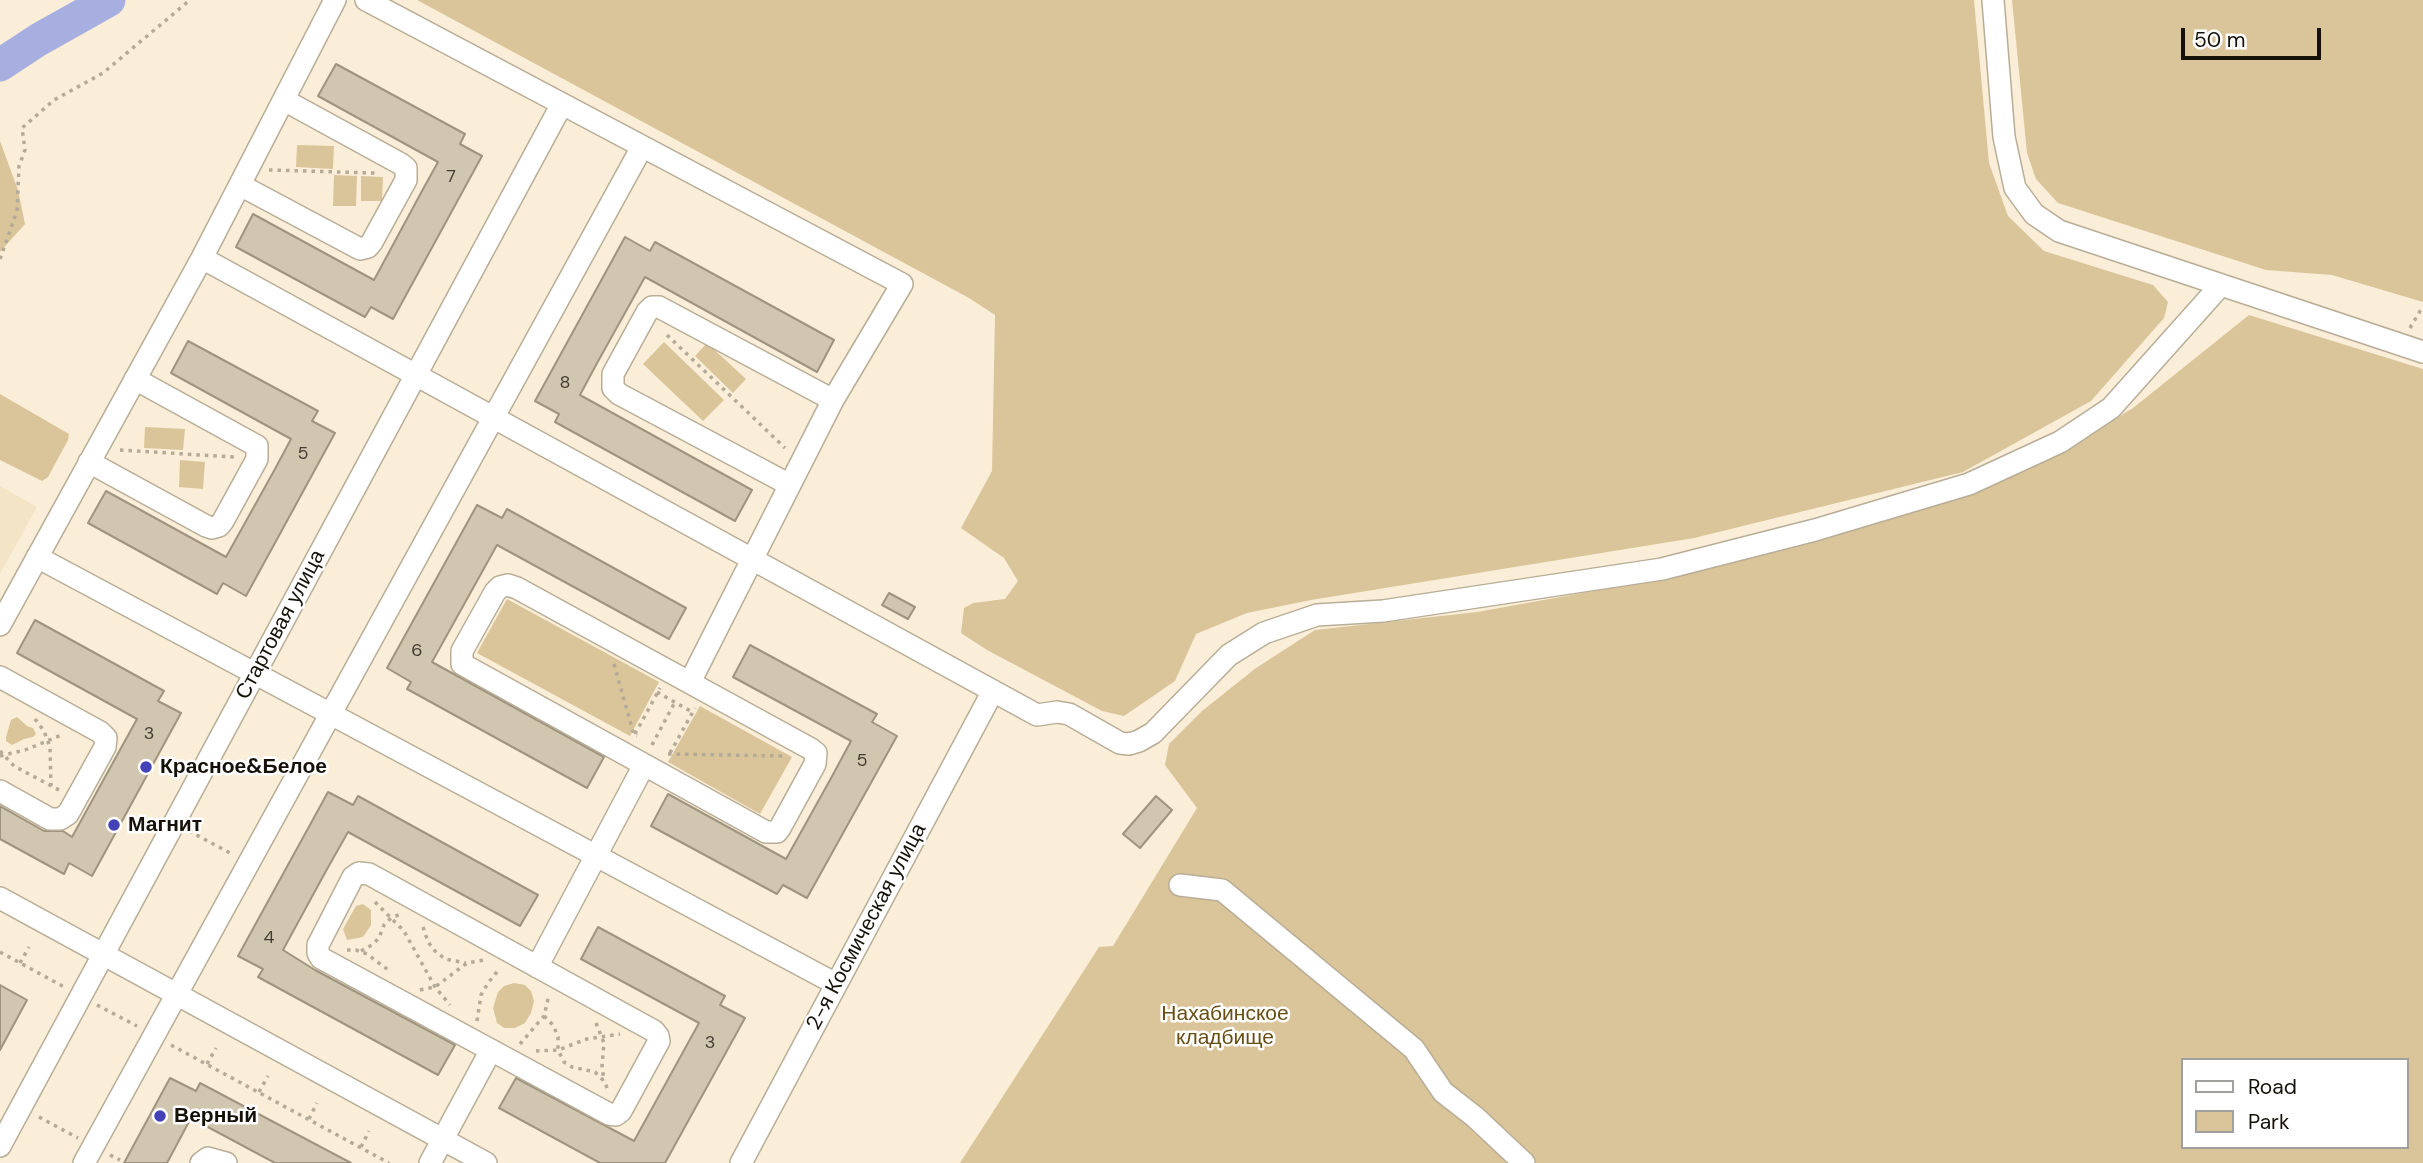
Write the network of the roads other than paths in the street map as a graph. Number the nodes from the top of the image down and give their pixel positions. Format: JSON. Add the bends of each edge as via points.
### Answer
{"nodes":[{"id":1,"x":335,"y":0,"type":"edge"},
{"id":2,"x":366,"y":0,"type":"edge"},
{"id":3,"x":1993,"y":0,"type":"edge"},
{"id":4,"x":284,"y":100,"type":"junction"},
{"id":5,"x":562,"y":104,"type":"junction"},
{"id":6,"x":642,"y":146,"type":"junction"},
{"id":7,"x":240,"y":184,"type":"junction"},
{"id":8,"x":202,"y":258,"type":"junction"},
{"id":9,"x":2220,"y":286,"type":"junction"},
{"id":10,"x":2423,"y":352,"type":"edge"},
{"id":11,"x":416,"y":375,"type":"junction"},
{"id":12,"x":135,"y":379,"type":"junction"},
{"id":13,"x":833,"y":400,"type":"junction"},
{"id":14,"x":494,"y":417,"type":"junction"},
{"id":15,"x":89,"y":462,"type":"junction"},
{"id":16,"x":790,"y":485,"type":"junction"},
{"id":17,"x":37,"y":557,"type":"junction"},
{"id":18,"x":752,"y":559,"type":"junction"},
{"id":19,"x":0,"y":625,"type":"edge"},
{"id":20,"x":255,"y":674,"type":"junction"},
{"id":21,"x":0,"y":677,"type":"edge"},
{"id":22,"x":697,"y":686,"type":"junction"},
{"id":23,"x":993,"y":691,"type":"junction"},
{"id":24,"x":331,"y":714,"type":"junction"},
{"id":25,"x":651,"y":769,"type":"junction"},
{"id":26,"x":0,"y":792,"type":"edge"},
{"id":27,"x":595,"y":856,"type":"junction"},
{"id":28,"x":1180,"y":885,"type":"dead end"},
{"id":29,"x":0,"y":898,"type":"edge"},
{"id":30,"x":103,"y":954,"type":"junction"},
{"id":31,"x":537,"y":967,"type":"junction"},
{"id":32,"x":836,"y":984,"type":"junction"},
{"id":33,"x":177,"y":995,"type":"junction"},
{"id":34,"x":491,"y":1050,"type":"junction"},
{"id":35,"x":443,"y":1139,"type":"junction"},
{"id":36,"x":0,"y":1146,"type":"edge"},
{"id":37,"x":89,"y":1155,"type":"edge"},
{"id":38,"x":201,"y":1163,"type":"edge"},
{"id":39,"x":226,"y":1163,"type":"edge"},
{"id":40,"x":430,"y":1163,"type":"edge"},
{"id":41,"x":486,"y":1163,"type":"edge"},
{"id":42,"x":741,"y":1163,"type":"edge"},
{"id":43,"x":1524,"y":1163,"type":"edge"}],
"edges":[{"from":1,"to":4,"type":"street"},
{"from":2,"to":5,"type":"street"},
{"from":3,"to":9,"type":"street","via":[[2004,137],[2015,188],[2034,214],[2059,231]]},
{"from":4,"to":7,"type":"street"},
{"from":4,"to":7,"type":"street","via":[[406,168],[372,242],[360,249]]},
{"from":5,"to":6,"type":"street"},
{"from":5,"to":11,"type":"street","name":"Стартовая улица"},
{"from":6,"to":13,"type":"street","via":[[902,284]]},
{"from":6,"to":14,"type":"street"},
{"from":7,"to":8,"type":"street"},
{"from":8,"to":11,"type":"street"},
{"from":8,"to":12,"type":"street"},
{"from":9,"to":10,"type":"street"},
{"from":9,"to":23,"type":"street","via":[[2111,408],[2060,442],[1969,484],[1662,569],[1383,611],[1317,615],[1264,633],[1229,655],[1153,733],[1129,744],[1069,714],[1037,715]]},
{"from":11,"to":14,"type":"street"},
{"from":11,"to":20,"type":"street","name":"Стартовая улица"},
{"from":12,"to":15,"type":"street"},
{"from":12,"to":15,"type":"street","via":[[257,446],[257,459],[223,521],[212,528]]},
{"from":13,"to":16,"type":"street"},
{"from":13,"to":16,"type":"street","via":[[666,309],[652,307],[613,374],[613,388],[620,394]]},
{"from":14,"to":18,"type":"street"},
{"from":14,"to":24,"type":"street"},
{"from":15,"to":17,"type":"street"},
{"from":16,"to":18,"type":"street"},
{"from":17,"to":19,"type":"street"},
{"from":17,"to":20,"type":"street"},
{"from":18,"to":22,"type":"street"},
{"from":18,"to":23,"type":"street"},
{"from":20,"to":24,"type":"street"},
{"from":20,"to":30,"type":"street","name":"Стартовая улица"},
{"from":21,"to":26,"type":"street","via":[[106,738],[77,799],[61,819],[50,819]]},
{"from":22,"to":25,"type":"street","via":[[811,749],[816,764],[780,828],[770,833]]},
{"from":22,"to":25,"type":"street","via":[[517,588],[508,585],[495,592],[462,664]]},
{"from":23,"to":32,"type":"street","name":"2-я Космическая улица"},
{"from":24,"to":27,"type":"street"},
{"from":24,"to":33,"type":"street"},
{"from":25,"to":27,"type":"street"},
{"from":27,"to":31,"type":"street"},
{"from":27,"to":32,"type":"street"},
{"from":28,"to":43,"type":"street","via":[[1222,890],[1414,1049],[1443,1092]]},
{"from":29,"to":30,"type":"street"},
{"from":30,"to":33,"type":"street"},
{"from":30,"to":36,"type":"street","name":"Стартовая улица"},
{"from":31,"to":34,"type":"street","via":[[658,1035],[659,1041],[621,1111],[609,1114],[514,1050]]},
{"from":31,"to":34,"type":"street","via":[[507,964],[369,874],[353,877],[317,953]]},
{"from":32,"to":42,"type":"street","name":"2-я Космическая улица"},
{"from":33,"to":35,"type":"street"},
{"from":33,"to":37,"type":"street"},
{"from":34,"to":35,"type":"street"},
{"from":35,"to":40,"type":"street"},
{"from":35,"to":41,"type":"street"},
{"from":38,"to":39,"type":"street","via":[[208,1158]]}]}
